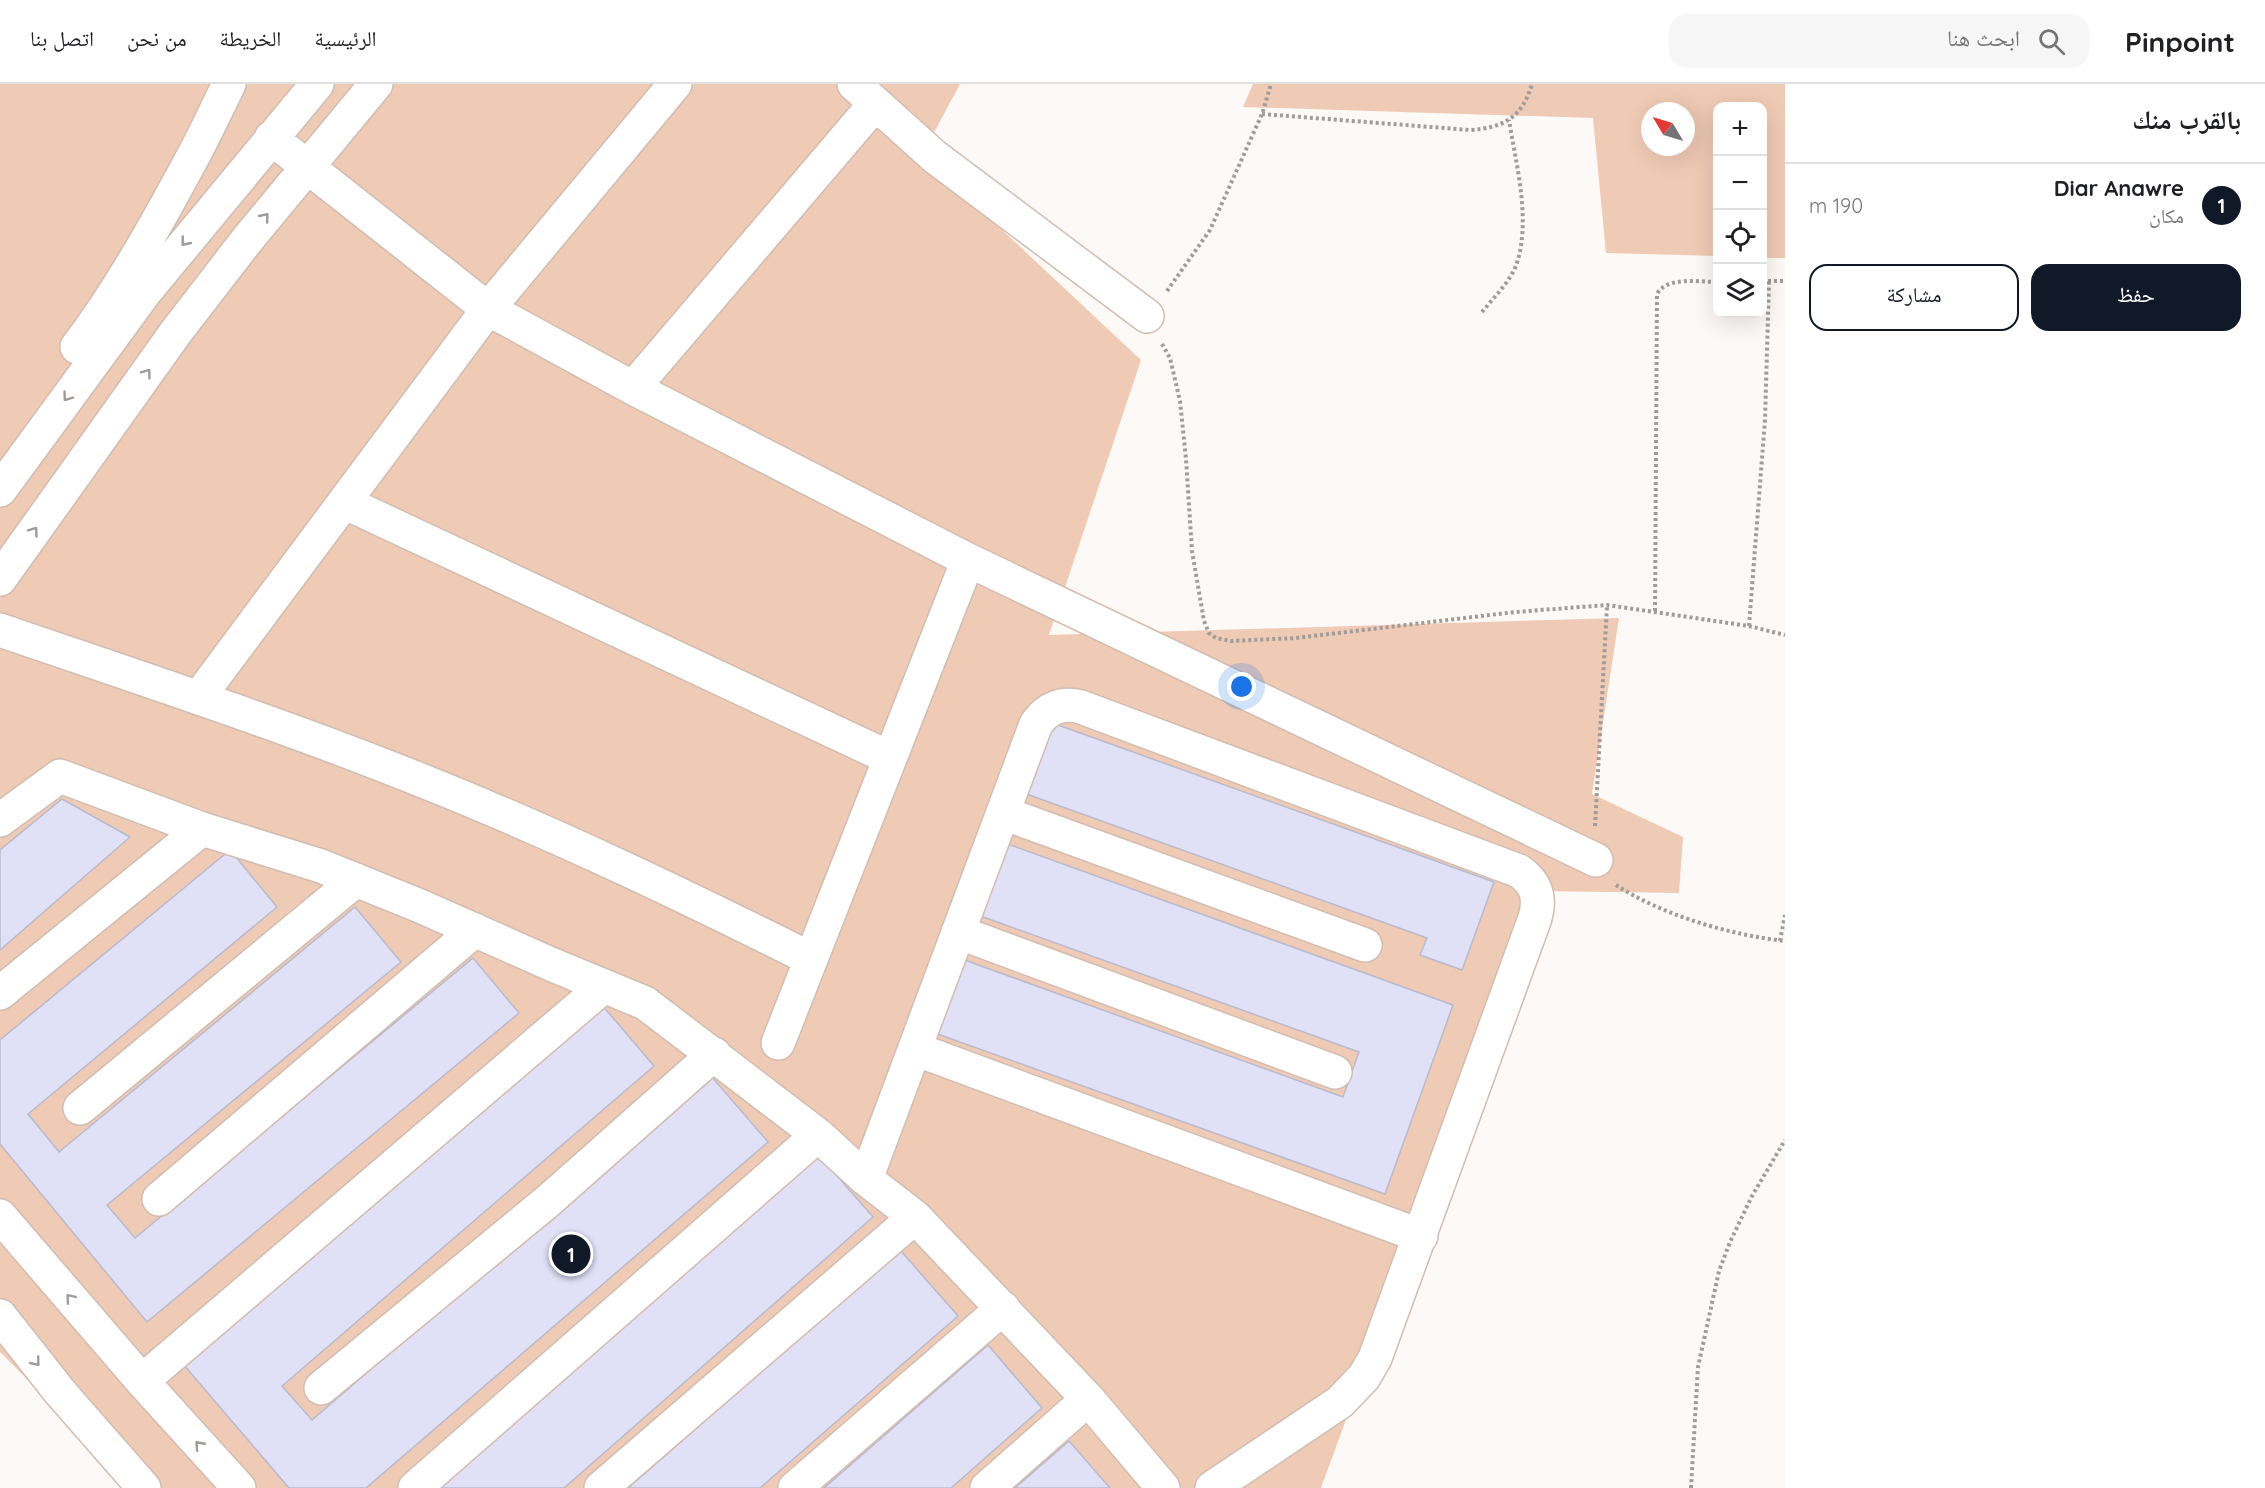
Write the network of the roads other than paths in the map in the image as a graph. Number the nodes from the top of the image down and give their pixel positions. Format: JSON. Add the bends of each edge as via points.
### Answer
{"nodes":[{"id":1,"x":229,"y":84,"type":"edge"},
{"id":2,"x":316,"y":84,"type":"edge"},
{"id":3,"x":376,"y":84,"type":"edge"},
{"id":4,"x":675,"y":84,"type":"edge"},
{"id":5,"x":864,"y":94,"type":"edge"},
{"id":6,"x":271,"y":138,"type":"junction"},
{"id":7,"x":306,"y":166,"type":"junction"},
{"id":8,"x":488,"y":309,"type":"junction"},
{"id":9,"x":1147,"y":316,"type":"road end"},
{"id":10,"x":633,"y":388,"type":"junction"},
{"id":11,"x":0,"y":451,"type":"edge"},
{"id":12,"x":0,"y":490,"type":"edge"},
{"id":13,"x":344,"y":502,"type":"junction"},
{"id":14,"x":968,"y":560,"type":"junction"},
{"id":15,"x":0,"y":579,"type":"edge"},
{"id":16,"x":0,"y":630,"type":"edge"},
{"id":17,"x":199,"y":697,"type":"junction"},
{"id":18,"x":890,"y":758,"type":"junction"},
{"id":19,"x":1003,"y":813,"type":"junction"},
{"id":20,"x":0,"y":820,"type":"edge"},
{"id":21,"x":202,"y":829,"type":"junction"},
{"id":22,"x":1596,"y":860,"type":"road end"},
{"id":23,"x":356,"y":880,"type":"junction"},
{"id":24,"x":475,"y":930,"type":"junction"},
{"id":25,"x":958,"y":932,"type":"junction"},
{"id":26,"x":1365,"y":945,"type":"dead end"},
{"id":27,"x":811,"y":959,"type":"junction"},
{"id":28,"x":604,"y":986,"type":"junction"},
{"id":29,"x":0,"y":993,"type":"edge"},
{"id":30,"x":778,"y":1043,"type":"dead end"},
{"id":31,"x":915,"y":1049,"type":"junction"},
{"id":32,"x":714,"y":1054,"type":"junction"},
{"id":33,"x":1335,"y":1072,"type":"dead end"},
{"id":34,"x":80,"y":1108,"type":"dead end"},
{"id":35,"x":818,"y":1135,"type":"junction"},
{"id":36,"x":866,"y":1179,"type":"junction"},
{"id":37,"x":159,"y":1199,"type":"dead end"},
{"id":38,"x":0,"y":1216,"type":"edge"},
{"id":39,"x":915,"y":1217,"type":"junction"},
{"id":40,"x":1421,"y":1236,"type":"junction"},
{"id":41,"x":1003,"y":1308,"type":"junction"},
{"id":42,"x":0,"y":1316,"type":"edge"},
{"id":43,"x":142,"y":1382,"type":"junction"},
{"id":44,"x":321,"y":1388,"type":"dead end"},
{"id":45,"x":1088,"y":1400,"type":"junction"},
{"id":46,"x":144,"y":1488,"type":"edge"},
{"id":47,"x":239,"y":1488,"type":"edge"},
{"id":48,"x":415,"y":1488,"type":"edge"},
{"id":49,"x":601,"y":1488,"type":"edge"},
{"id":50,"x":795,"y":1488,"type":"edge"},
{"id":51,"x":987,"y":1488,"type":"edge"},
{"id":52,"x":1163,"y":1488,"type":"edge"},
{"id":53,"x":1212,"y":1488,"type":"edge"}],
"edges":[{"from":1,"to":11,"type":"street","via":[[191,161],[96,321]]},
{"from":2,"to":6,"type":"street"},
{"from":3,"to":7,"type":"street"},
{"from":4,"to":8,"type":"street"},
{"from":5,"to":9,"type":"street","via":[[934,157]]},
{"from":5,"to":10,"type":"street"},
{"from":6,"to":7,"type":"street"},
{"from":6,"to":12,"type":"street","one_way":true,"via":[[145,292]]},
{"from":7,"to":8,"type":"street"},
{"from":15,"to":7,"type":"street","one_way":true,"via":[[176,332]]},
{"from":8,"to":10,"type":"street"},
{"from":8,"to":13,"type":"street"},
{"from":10,"to":14,"type":"street"},
{"from":13,"to":17,"type":"street"},
{"from":13,"to":18,"type":"street"},
{"from":14,"to":18,"type":"street"},
{"from":14,"to":22,"type":"street"},
{"from":16,"to":17,"type":"street"},
{"from":17,"to":27,"type":"street","via":[[397,771],[559,838]]},
{"from":18,"to":27,"type":"street"},
{"from":19,"to":25,"type":"street"},
{"from":19,"to":26,"type":"street"},
{"from":19,"to":40,"type":"street","via":[[1036,724],[1052,708],[1071,705],[1528,877],[1538,896],[1535,918]]},
{"from":20,"to":21,"type":"street","via":[[60,776]]},
{"from":21,"to":23,"type":"street"},
{"from":21,"to":29,"type":"street"},
{"from":23,"to":24,"type":"street"},
{"from":23,"to":34,"type":"street"},
{"from":24,"to":28,"type":"street"},
{"from":24,"to":37,"type":"street"},
{"from":25,"to":31,"type":"street"},
{"from":25,"to":33,"type":"street"},
{"from":27,"to":30,"type":"street"},
{"from":28,"to":32,"type":"street","via":[[645,1003]]},
{"from":28,"to":43,"type":"street"},
{"from":31,"to":36,"type":"street"},
{"from":31,"to":40,"type":"street"},
{"from":32,"to":35,"type":"street"},
{"from":32,"to":44,"type":"street","via":[[548,1201]]},
{"from":35,"to":36,"type":"street"},
{"from":35,"to":48,"type":"street"},
{"from":36,"to":39,"type":"street"},
{"from":43,"to":38,"type":"street","one_way":true},
{"from":39,"to":41,"type":"street"},
{"from":39,"to":49,"type":"street"},
{"from":40,"to":53,"type":"street","via":[[1384,1338],[1358,1383],[1340,1402]]},
{"from":41,"to":45,"type":"street"},
{"from":41,"to":50,"type":"street"},
{"from":42,"to":46,"type":"street","one_way":true},
{"from":47,"to":43,"type":"street","one_way":true},
{"from":45,"to":51,"type":"street"},
{"from":45,"to":52,"type":"street"}]}
